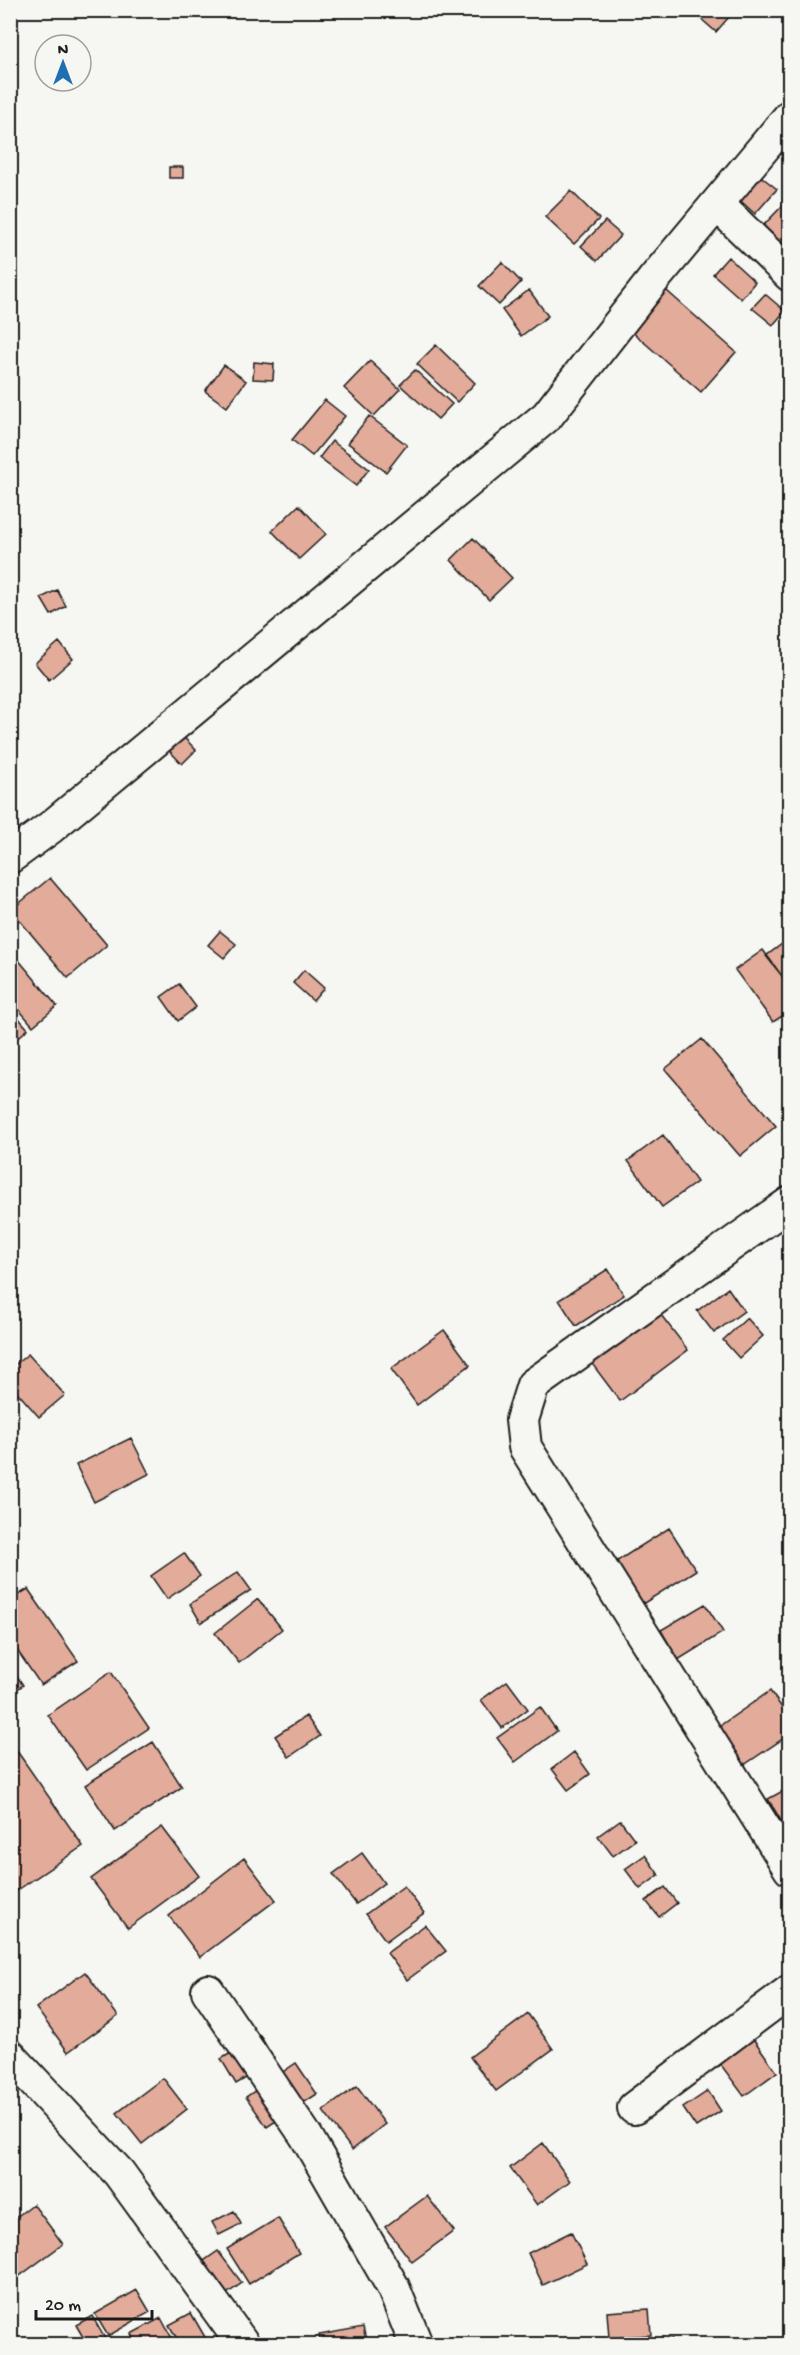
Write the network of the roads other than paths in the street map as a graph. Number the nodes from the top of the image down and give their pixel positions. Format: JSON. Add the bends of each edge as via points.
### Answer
{"nodes":[{"id":1,"x":789,"y":116,"type":"edge"},
{"id":2,"x":717,"y":204,"type":"junction"},
{"id":3,"x":789,"y":275,"type":"edge"},
{"id":4,"x":10,"y":857,"type":"edge"},
{"id":5,"x":789,"y":1203,"type":"edge"},
{"id":6,"x":789,"y":1869,"type":"edge"},
{"id":7,"x":208,"y":1991,"type":"dead end"},
{"id":8,"x":789,"y":1991,"type":"edge"},
{"id":9,"x":10,"y":2056,"type":"edge"},
{"id":10,"x":634,"y":2108,"type":"dead end"},
{"id":11,"x":243,"y":2344,"type":"edge"},
{"id":12,"x":416,"y":2344,"type":"edge"}],
"edges":[{"from":1,"to":2,"type":"street"},
{"from":2,"to":3,"type":"street"},
{"from":2,"to":4,"type":"street","via":[[547,416]]},
{"from":5,"to":6,"type":"street","via":[[532,1385],[522,1420],[525,1447]]},
{"from":7,"to":12,"type":"street","via":[[306,2136],[393,2287]]},
{"from":8,"to":10,"type":"street"},
{"from":9,"to":11,"type":"street","via":[[119,2173]]}]}
